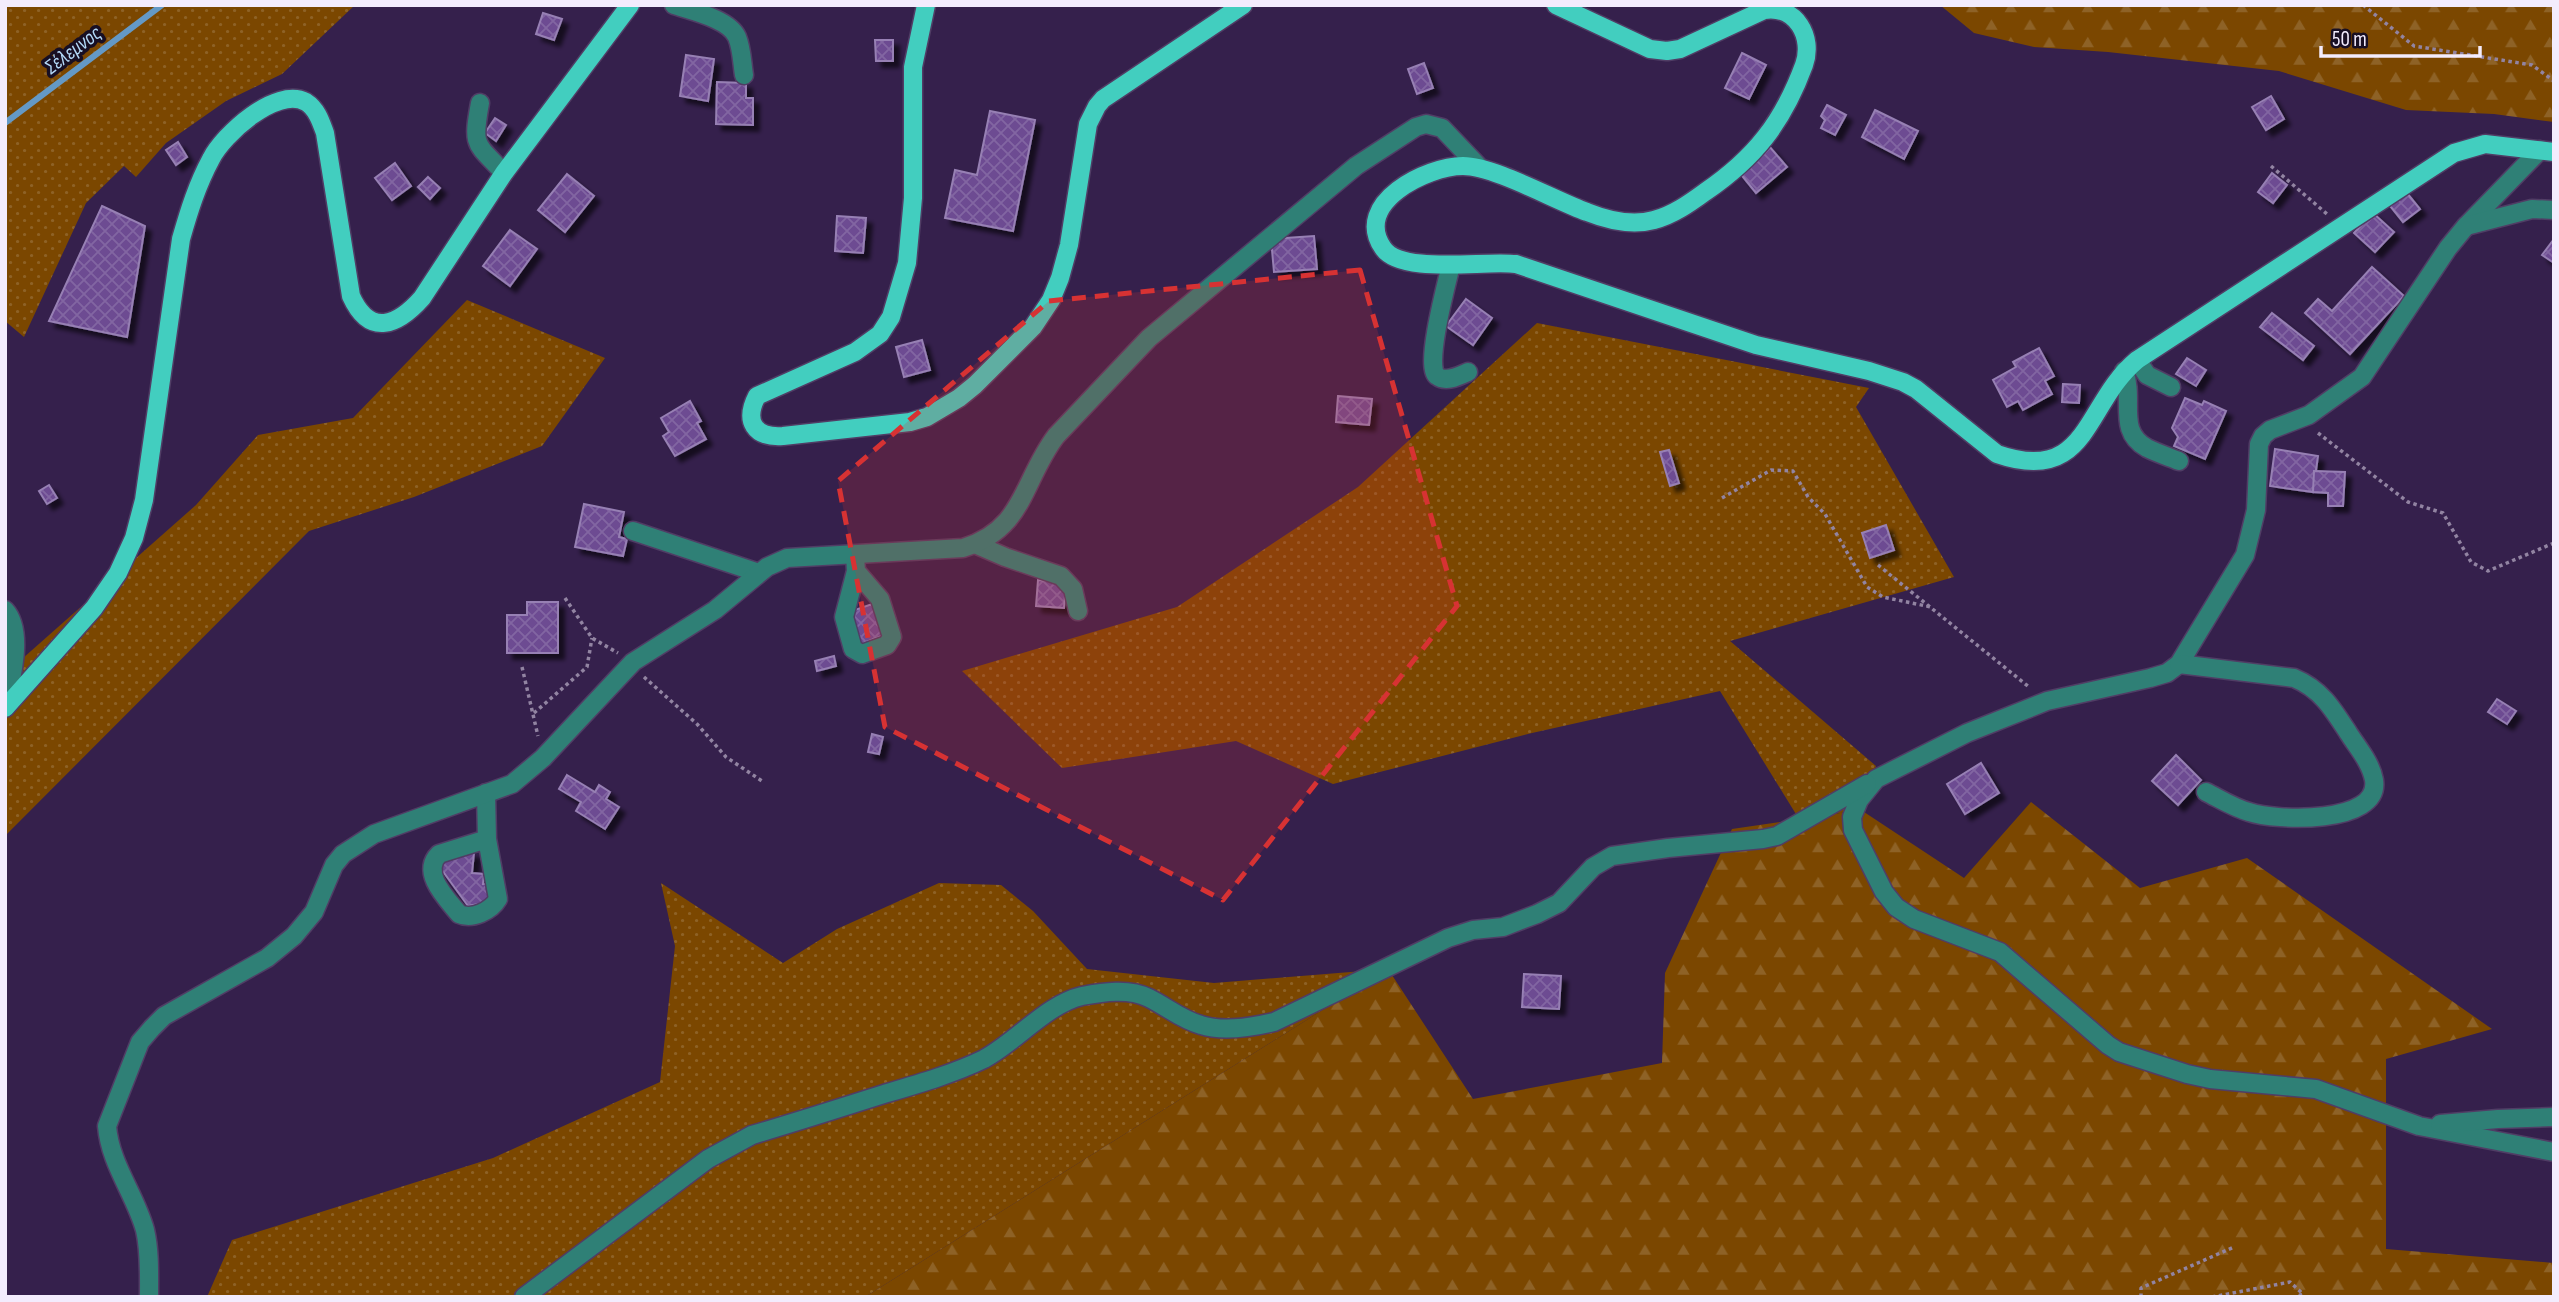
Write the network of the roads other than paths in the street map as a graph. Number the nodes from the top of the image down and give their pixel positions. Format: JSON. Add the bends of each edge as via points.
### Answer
{"nodes":[{"id":1,"x":630,"y":5,"type":"edge"},
{"id":2,"x":674,"y":5,"type":"edge"},
{"id":3,"x":926,"y":5,"type":"edge"},
{"id":4,"x":1243,"y":5,"type":"edge"},
{"id":5,"x":1556,"y":5,"type":"edge"},
{"id":6,"x":744,"y":75,"type":"dead end"},
{"id":7,"x":480,"y":103,"type":"dead end"},
{"id":8,"x":2547,"y":151,"type":"edge"},
{"id":9,"x":1480,"y":168,"type":"junction"},
{"id":10,"x":504,"y":173,"type":"junction"},
{"id":11,"x":2554,"y":210,"type":"edge"},
{"id":12,"x":2466,"y":226,"type":"junction"},
{"id":13,"x":1451,"y":265,"type":"junction"},
{"id":14,"x":2131,"y":366,"type":"junction"},
{"id":15,"x":1468,"y":372,"type":"dead end"},
{"id":16,"x":2171,"y":387,"type":"dead end"},
{"id":17,"x":2179,"y":461,"type":"dead end"},
{"id":18,"x":633,"y":531,"type":"dead end"},
{"id":19,"x":975,"y":544,"type":"junction"},
{"id":20,"x":759,"y":573,"type":"junction"},
{"id":21,"x":5,"y":610,"type":"edge"},
{"id":22,"x":1078,"y":611,"type":"dead end"},
{"id":23,"x":2179,"y":664,"type":"junction"},
{"id":24,"x":6,"y":708,"type":"edge"},
{"id":25,"x":1876,"y":779,"type":"junction"},
{"id":26,"x":2206,"y":792,"type":"dead end"},
{"id":27,"x":486,"y":793,"type":"junction"},
{"id":28,"x":487,"y":839,"type":"junction"},
{"id":29,"x":2554,"y":1117,"type":"edge"},
{"id":30,"x":2419,"y":1126,"type":"junction"},
{"id":31,"x":2554,"y":1152,"type":"edge"},
{"id":32,"x":149,"y":1297,"type":"edge"},
{"id":33,"x":524,"y":1297,"type":"edge"}],
"edges":[{"from":1,"to":10,"type":"main road"},
{"from":2,"to":6,"type":"street","via":[[713,17],[732,30]]},
{"from":3,"to":4,"type":"main road","via":[[913,68],[914,198],[907,263],[891,317],[880,334],[855,352],[757,396],[750,419],[766,435],[910,422],[942,409],[975,385],[1033,327],[1051,300],[1069,245],[1088,124],[1097,106]]},
{"from":5,"to":9,"type":"main road","via":[[1650,49],[1667,51],[1773,8],[1797,20],[1808,53],[1791,98],[1765,140],[1722,181],[1654,220],[1606,218]]},
{"from":7,"to":10,"type":"street","via":[[476,141]]},
{"from":8,"to":12,"type":"street"},
{"from":8,"to":14,"type":"main road","via":[[2485,144],[2464,148]]},
{"from":9,"to":13,"type":"main road","via":[[1429,171],[1393,193],[1378,217],[1381,246],[1394,258]]},
{"from":9,"to":19,"type":"street","via":[[1442,128],[1426,124],[1356,166],[1149,338],[1046,449],[1012,517],[991,537]]},
{"from":10,"to":24,"type":"main road","via":[[422,298],[398,320],[376,322],[356,308],[351,296],[325,133],[314,108],[296,99],[278,102],[255,112],[230,134],[212,156],[192,198],[181,239],[144,500],[134,538],[94,608]]},
{"from":11,"to":12,"type":"street","via":[[2532,209]]},
{"from":12,"to":23,"type":"street","via":[[2362,377],[2309,415],[2263,436],[2256,510],[2245,555]]},
{"from":13,"to":14,"type":"main road","via":[[1516,264],[1756,345],[1888,376],[1916,389],[1997,454],[2012,460],[2045,460],[2076,444]]},
{"from":13,"to":15,"type":"street","via":[[1433,371],[1443,379]]},
{"from":14,"to":16,"type":"street"},
{"from":14,"to":17,"type":"street","via":[[2130,434],[2147,448]]},
{"from":18,"to":20,"type":"street"},
{"from":19,"to":20,"type":"street","via":[[855,563],[787,558]]},
{"from":19,"to":22,"type":"street","via":[[1062,576],[1073,589]]},
{"from":20,"to":27,"type":"street","via":[[715,610],[633,662],[543,758],[512,784]]},
{"from":21,"to":24,"type":"street","via":[[16,642]]},
{"from":23,"to":25,"type":"street","via":[[2150,678],[2047,701],[1966,733]]},
{"from":23,"to":26,"type":"street","via":[[2294,678],[2307,684],[2330,705],[2374,782],[2373,792],[2362,805],[2329,816],[2277,818],[2250,813]]},
{"from":25,"to":30,"type":"street","via":[[1854,807],[1853,830],[1896,907],[1914,919],[2000,952],[2108,1045],[2210,1079],[2316,1089]]},
{"from":25,"to":33,"type":"street","via":[[1777,836],[1604,859],[1559,903],[1537,914],[1503,927],[1448,938],[1274,1022],[1203,1026],[1129,992],[1074,999],[983,1059],[732,1145]]},
{"from":27,"to":28,"type":"street"},
{"from":27,"to":32,"type":"street","via":[[358,842],[334,865],[314,912],[294,936],[267,958],[164,1016],[140,1042],[107,1126],[113,1157],[144,1229]]},
{"from":28,"to":28,"type":"street","via":[[498,899],[492,907],[463,917],[435,882],[434,859]]},
{"from":29,"to":30,"type":"street"},
{"from":30,"to":31,"type":"street"}]}
